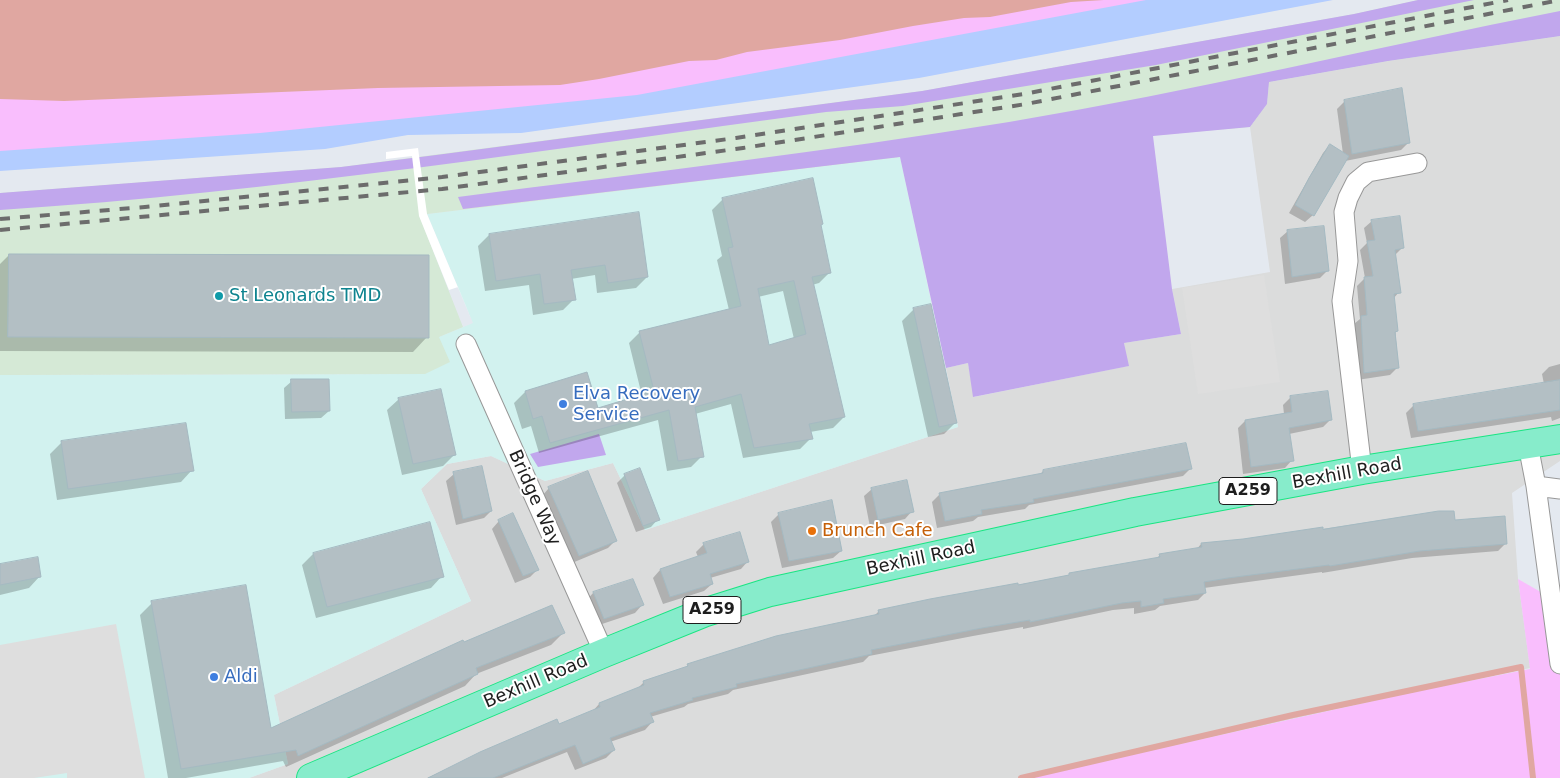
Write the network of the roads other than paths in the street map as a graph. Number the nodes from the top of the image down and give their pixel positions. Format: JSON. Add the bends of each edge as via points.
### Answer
{"nodes":[{"id":1,"x":1417,"y":163,"type":"dead end"},
{"id":2,"x":466,"y":344,"type":"dead end"},
{"id":3,"x":1560,"y":439,"type":"edge"},
{"id":4,"x":1528,"y":445,"type":"junction"},
{"id":5,"x":1362,"y":470,"type":"junction"},
{"id":6,"x":1536,"y":486,"type":"junction"},
{"id":7,"x":1560,"y":489,"type":"edge"},
{"id":8,"x":604,"y":653,"type":"junction"},
{"id":9,"x":1560,"y":664,"type":"edge"},
{"id":10,"x":311,"y":778,"type":"edge"}],
"edges":[{"from":1,"to":5,"type":"street","via":[[1368,172],[1356,182],[1344,212],[1348,260],[1342,301]]},
{"from":2,"to":8,"type":"street","name":"Bridge Way"},
{"from":3,"to":4,"type":"highway","name":"Bexhill Road","number":"A259"},
{"from":4,"to":5,"type":"highway","name":"Bexhill Road","number":"A259"},
{"from":4,"to":6,"type":"street"},
{"from":5,"to":8,"type":"highway","name":"Bexhill Road","number":"A259","via":[[1135,512],[770,592],[703,613]]},
{"from":6,"to":7,"type":"street"},
{"from":6,"to":9,"type":"street"},
{"from":8,"to":10,"type":"highway","name":"Bexhill Road","number":"A259"}]}
